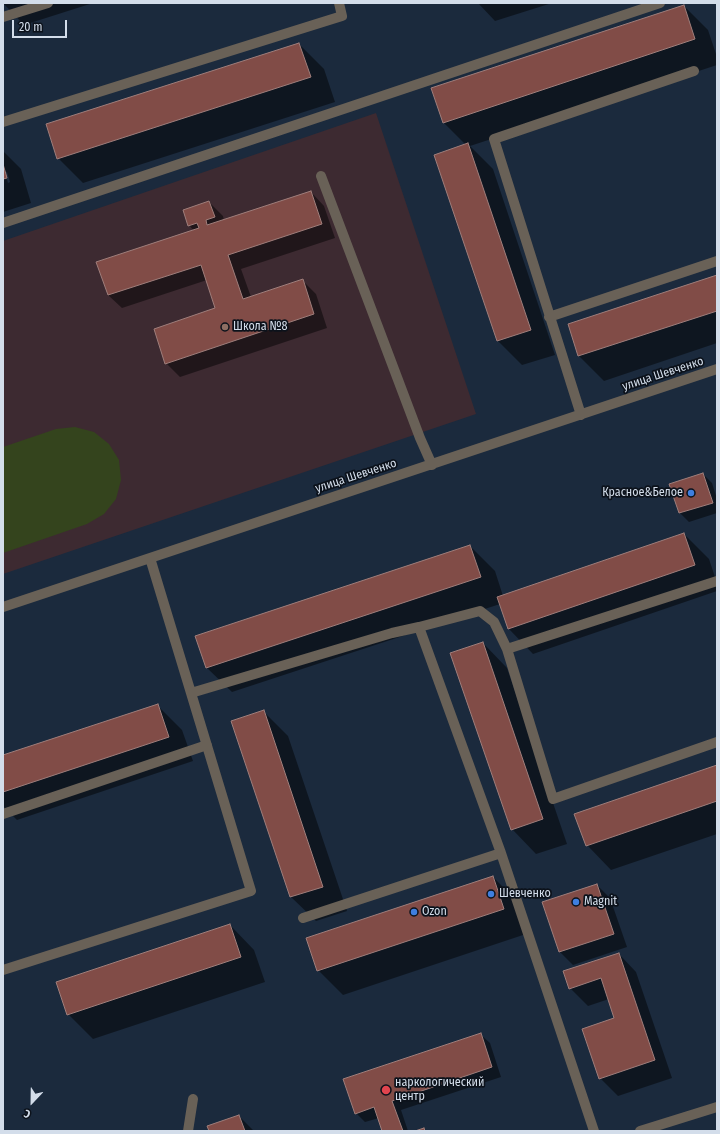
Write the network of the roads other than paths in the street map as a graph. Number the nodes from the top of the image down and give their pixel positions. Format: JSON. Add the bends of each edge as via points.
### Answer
{"nodes":[{"id":1,"x":48,"y":3,"type":"edge"},
{"id":2,"x":339,"y":3,"type":"edge"},
{"id":3,"x":660,"y":3,"type":"edge"},
{"id":4,"x":3,"y":17,"type":"edge"},
{"id":5,"x":694,"y":71,"type":"dead end"},
{"id":6,"x":3,"y":122,"type":"edge"},
{"id":7,"x":321,"y":176,"type":"dead end"},
{"id":8,"x":3,"y":223,"type":"edge"},
{"id":9,"x":717,"y":261,"type":"edge"},
{"id":10,"x":549,"y":317,"type":"junction"},
{"id":11,"x":717,"y":369,"type":"edge"},
{"id":12,"x":581,"y":415,"type":"junction"},
{"id":13,"x":432,"y":465,"type":"junction"},
{"id":14,"x":150,"y":558,"type":"junction"},
{"id":15,"x":717,"y":581,"type":"edge"},
{"id":16,"x":3,"y":607,"type":"edge"},
{"id":17,"x":419,"y":628,"type":"junction"},
{"id":18,"x":507,"y":649,"type":"junction"},
{"id":19,"x":191,"y":693,"type":"junction"},
{"id":20,"x":717,"y":742,"type":"edge"},
{"id":21,"x":207,"y":746,"type":"junction"},
{"id":22,"x":3,"y":814,"type":"edge"},
{"id":23,"x":501,"y":852,"type":"junction"},
{"id":24,"x":303,"y":918,"type":"dead end"},
{"id":25,"x":3,"y":970,"type":"edge"},
{"id":26,"x":193,"y":1099,"type":"dead end"},
{"id":27,"x":717,"y":1107,"type":"edge"},
{"id":28,"x":188,"y":1131,"type":"edge"},
{"id":29,"x":594,"y":1131,"type":"edge"},
{"id":30,"x":640,"y":1131,"type":"edge"}],
"edges":[{"from":1,"to":4,"type":"street"},
{"from":2,"to":6,"type":"street","via":[[342,16]]},
{"from":3,"to":8,"type":"street"},
{"from":5,"to":10,"type":"street","via":[[494,139]]},
{"from":7,"to":13,"type":"street"},
{"from":9,"to":10,"type":"street"},
{"from":10,"to":12,"type":"street"},
{"from":11,"to":12,"type":"street","name":"улица Шевченко"},
{"from":12,"to":13,"type":"street","name":"улица Шевченко"},
{"from":13,"to":14,"type":"street","name":"улица Шевченко"},
{"from":14,"to":16,"type":"street","name":"улица Шевченко"},
{"from":14,"to":19,"type":"street"},
{"from":15,"to":18,"type":"street"},
{"from":17,"to":18,"type":"street","via":[[480,611],[494,622]]},
{"from":17,"to":19,"type":"street"},
{"from":17,"to":23,"type":"street"},
{"from":18,"to":20,"type":"street","via":[[553,799]]},
{"from":19,"to":21,"type":"street"},
{"from":21,"to":22,"type":"street"},
{"from":21,"to":25,"type":"street","via":[[251,891]]},
{"from":23,"to":24,"type":"street"},
{"from":23,"to":29,"type":"street"},
{"from":26,"to":28,"type":"street"},
{"from":27,"to":30,"type":"street"}]}
